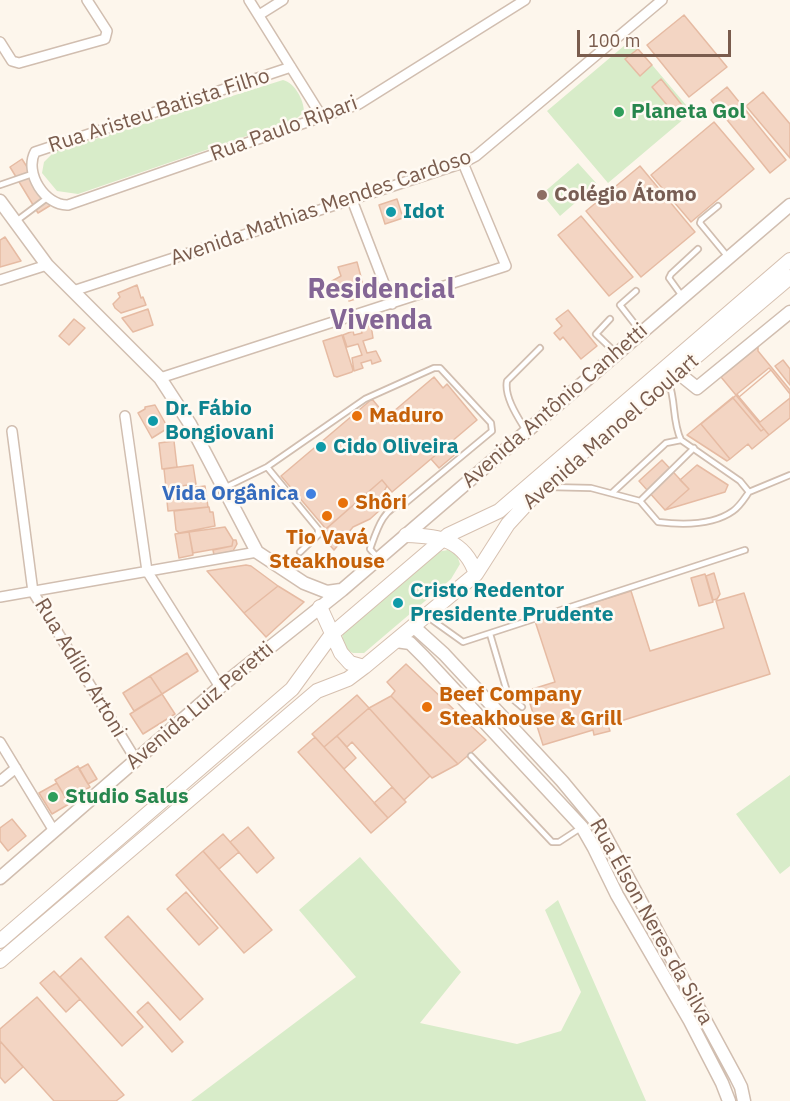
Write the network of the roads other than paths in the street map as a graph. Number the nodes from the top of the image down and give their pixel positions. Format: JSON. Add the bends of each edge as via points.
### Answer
{"nodes":[{"id":1,"x":87,"y":0,"type":"edge"},
{"id":2,"x":249,"y":0,"type":"edge"},
{"id":3,"x":283,"y":0,"type":"edge"},
{"id":4,"x":525,"y":0,"type":"edge"},
{"id":5,"x":662,"y":0,"type":"edge"},
{"id":6,"x":259,"y":15,"type":"junction"},
{"id":7,"x":0,"y":42,"type":"edge"},
{"id":8,"x":291,"y":67,"type":"junction"},
{"id":9,"x":322,"y":117,"type":"junction"},
{"id":10,"x":463,"y":163,"type":"junction"},
{"id":11,"x":32,"y":174,"type":"junction"},
{"id":12,"x":0,"y":185,"type":"edge"},
{"id":13,"x":47,"y":198,"type":"junction"},
{"id":14,"x":352,"y":200,"type":"junction"},
{"id":15,"x":0,"y":201,"type":"edge"},
{"id":16,"x":790,"y":204,"type":"edge"},
{"id":17,"x":718,"y":206,"type":"dead end"},
{"id":18,"x":15,"y":222,"type":"junction"},
{"id":19,"x":698,"y":249,"type":"dead end"},
{"id":20,"x":728,"y":257,"type":"junction"},
{"id":21,"x":790,"y":260,"type":"edge"},
{"id":22,"x":47,"y":265,"type":"junction"},
{"id":23,"x":790,"y":277,"type":"edge"},
{"id":24,"x":0,"y":280,"type":"edge"},
{"id":25,"x":73,"y":291,"type":"junction"},
{"id":26,"x":636,"y":291,"type":"dead end"},
{"id":27,"x":682,"y":296,"type":"junction"},
{"id":28,"x":392,"y":303,"type":"junction"},
{"id":29,"x":790,"y":312,"type":"edge"},
{"id":30,"x":610,"y":319,"type":"dead end"},
{"id":31,"x":640,"y":332,"type":"junction"},
{"id":32,"x":540,"y":348,"type":"dead end"},
{"id":33,"x":616,"y":353,"type":"junction"},
{"id":34,"x":672,"y":376,"type":"junction"},
{"id":35,"x":160,"y":378,"type":"junction"},
{"id":36,"x":125,"y":416,"type":"dead end"},
{"id":37,"x":12,"y":431,"type":"dead end"},
{"id":38,"x":526,"y":431,"type":"junction"},
{"id":39,"x":681,"y":440,"type":"junction"},
{"id":40,"x":694,"y":448,"type":"junction"},
{"id":41,"x":267,"y":467,"type":"junction"},
{"id":42,"x":790,"y":475,"type":"edge"},
{"id":43,"x":542,"y":487,"type":"junction"},
{"id":44,"x":224,"y":488,"type":"junction"},
{"id":45,"x":748,"y":492,"type":"junction"},
{"id":46,"x":612,"y":493,"type":"junction"},
{"id":47,"x":640,"y":501,"type":"junction"},
{"id":48,"x":406,"y":535,"type":"junction"},
{"id":49,"x":443,"y":539,"type":"junction"},
{"id":50,"x":746,"y":550,"type":"dead end"},
{"id":51,"x":257,"y":552,"type":"junction"},
{"id":52,"x":300,"y":552,"type":"dead end"},
{"id":53,"x":378,"y":558,"type":"junction"},
{"id":54,"x":147,"y":571,"type":"junction"},
{"id":55,"x":476,"y":574,"type":"junction"},
{"id":56,"x":304,"y":583,"type":"junction"},
{"id":57,"x":342,"y":590,"type":"junction"},
{"id":58,"x":33,"y":592,"type":"junction"},
{"id":59,"x":0,"y":597,"type":"edge"},
{"id":60,"x":320,"y":607,"type":"junction"},
{"id":61,"x":426,"y":615,"type":"junction"},
{"id":62,"x":413,"y":626,"type":"junction"},
{"id":63,"x":332,"y":634,"type":"junction"},
{"id":64,"x":490,"y":634,"type":"junction"},
{"id":65,"x":396,"y":641,"type":"junction"},
{"id":66,"x":364,"y":667,"type":"junction"},
{"id":67,"x":220,"y":687,"type":"junction"},
{"id":68,"x":522,"y":707,"type":"dead end"},
{"id":69,"x":498,"y":712,"type":"junction"},
{"id":70,"x":485,"y":723,"type":"junction"},
{"id":71,"x":0,"y":742,"type":"edge"},
{"id":72,"x":471,"y":756,"type":"dead end"},
{"id":73,"x":136,"y":760,"type":"junction"},
{"id":74,"x":16,"y":768,"type":"junction"},
{"id":75,"x":0,"y":781,"type":"edge"},
{"id":76,"x":582,"y":827,"type":"junction"},
{"id":77,"x":54,"y":831,"type":"junction"},
{"id":78,"x":0,"y":878,"type":"edge"},
{"id":79,"x":0,"y":941,"type":"edge"},
{"id":80,"x":0,"y":961,"type":"edge"},
{"id":81,"x":729,"y":1101,"type":"edge"},
{"id":82,"x":744,"y":1101,"type":"edge"}],
"edges":[{"from":1,"to":7,"type":"street","via":[[107,31],[105,39],[19,63],[12,61]]},
{"from":2,"to":6,"type":"street"},
{"from":3,"to":6,"type":"street"},
{"from":4,"to":9,"type":"street","name":"Rua Paulo Ripari","via":[[359,104]]},
{"from":5,"to":10,"type":"street","name":"Avenida Mathias Mendes Cardoso"},
{"from":6,"to":8,"type":"street"},
{"from":8,"to":9,"type":"street"},
{"from":8,"to":11,"type":"street","name":"Rua Aristeu Batista Filho","via":[[35,152]]},
{"from":9,"to":13,"type":"street","name":"Rua Paulo Ripari","via":[[79,202],[59,206]]},
{"from":10,"to":14,"type":"street","name":"Avenida Mathias Mendes Cardoso"},
{"from":10,"to":28,"type":"street","via":[[506,266]]},
{"from":11,"to":12,"type":"lane"},
{"from":11,"to":13,"type":"street"},
{"from":13,"to":18,"type":"lane"},
{"from":14,"to":25,"type":"street","name":"Avenida Mathias Mendes Cardoso"},
{"from":14,"to":28,"type":"street"},
{"from":15,"to":18,"type":"street"},
{"from":16,"to":20,"type":"street","name":"Avenida Antônio Canhetti"},
{"from":17,"to":20,"type":"lane","via":[[700,223]]},
{"from":18,"to":22,"type":"street"},
{"from":19,"to":27,"type":"lane","via":[[669,278]]},
{"from":20,"to":27,"type":"street","name":"Avenida Antônio Canhetti"},
{"from":21,"to":49,"type":"main road","name":"Avenida Manoel Goulart","via":[[499,511]]},
{"from":22,"to":24,"type":"street"},
{"from":22,"to":25,"type":"street"},
{"from":23,"to":34,"type":"main road","name":"Avenida Manoel Goulart"},
{"from":25,"to":35,"type":"street"},
{"from":26,"to":31,"type":"lane","via":[[620,305]]},
{"from":27,"to":31,"type":"street","name":"Avenida Antônio Canhetti"},
{"from":28,"to":35,"type":"street"},
{"from":29,"to":34,"type":"street","via":[[697,388]]},
{"from":30,"to":33,"type":"lane","via":[[596,334]]},
{"from":31,"to":33,"type":"street","name":"Avenida Antônio Canhetti"},
{"from":32,"to":38,"type":"lane","via":[[506,385]]},
{"from":33,"to":38,"type":"street","name":"Avenida Antônio Canhetti"},
{"from":34,"to":39,"type":"lane","via":[[673,414]]},
{"from":34,"to":43,"type":"main road","name":"Avenida Manoel Goulart"},
{"from":35,"to":44,"type":"street"},
{"from":36,"to":54,"type":"street"},
{"from":37,"to":58,"type":"street","name":"Rua Adílio Artoni"},
{"from":38,"to":48,"type":"street","name":"Avenida Antônio Canhetti"},
{"from":39,"to":40,"type":"lane"},
{"from":39,"to":46,"type":"lane","via":[[666,443]]},
{"from":40,"to":45,"type":"lane","via":[[741,481]]},
{"from":40,"to":47,"type":"lane"},
{"from":41,"to":44,"type":"lane"},
{"from":41,"to":52,"type":"lane","via":[[318,529],[318,535]]},
{"from":41,"to":53,"type":"lane","via":[[365,399],[434,368],[443,370],[491,423],[492,431],[383,517],[370,549]]},
{"from":42,"to":45,"type":"lane"},
{"from":43,"to":46,"type":"lane","via":[[591,488]]},
{"from":43,"to":55,"type":"main road","name":"Avenida Manoel Goulart","via":[[508,524]]},
{"from":44,"to":51,"type":"street"},
{"from":45,"to":47,"type":"lane","via":[[732,512],[680,525],[658,522]]},
{"from":46,"to":47,"type":"lane"},
{"from":48,"to":49,"type":"main road"},
{"from":48,"to":53,"type":"street","name":"Avenida Antônio Canhetti"},
{"from":49,"to":55,"type":"main road","via":[[468,555]]},
{"from":49,"to":63,"type":"main road","name":"Avenida Manoel Goulart"},
{"from":50,"to":64,"type":"lane"},
{"from":51,"to":54,"type":"street"},
{"from":51,"to":56,"type":"street"},
{"from":53,"to":57,"type":"street","name":"Avenida Antônio Canhetti"},
{"from":54,"to":58,"type":"street"},
{"from":54,"to":67,"type":"street"},
{"from":55,"to":61,"type":"main road","name":"Avenida Manoel Goulart"},
{"from":56,"to":57,"type":"street","via":[[327,592]]},
{"from":56,"to":60,"type":"street"},
{"from":57,"to":60,"type":"street","name":"Avenida Antônio Canhetti"},
{"from":58,"to":59,"type":"street"},
{"from":58,"to":73,"type":"street","name":"Rua Adílio Artoni"},
{"from":60,"to":63,"type":"main road"},
{"from":60,"to":67,"type":"street","name":"Avenida Luiz Peretti"},
{"from":61,"to":62,"type":"main road","name":"Avenida Manoel Goulart"},
{"from":61,"to":64,"type":"lane","via":[[463,642]]},
{"from":62,"to":65,"type":"main road","name":"Avenida Manoel Goulart"},
{"from":62,"to":69,"type":"street","name":"Rua Élson Neres da Silva"},
{"from":63,"to":66,"type":"main road","via":[[340,653],[350,663]]},
{"from":63,"to":79,"type":"main road","name":"Avenida Manoel Goulart","via":[[292,689]]},
{"from":64,"to":68,"type":"lane","via":[[508,695]]},
{"from":65,"to":66,"type":"main road","name":"Avenida Manoel Goulart"},
{"from":65,"to":70,"type":"street","name":"Rua Élson Neres da Silva","via":[[410,643]]},
{"from":66,"to":80,"type":"main road","name":"Avenida Manoel Goulart","via":[[348,679],[317,691]]},
{"from":67,"to":73,"type":"street","name":"Avenida Luiz Peretti"},
{"from":69,"to":70,"type":"street"},
{"from":69,"to":82,"type":"street","name":"Rua Élson Neres da Silva","via":[[602,828],[736,1077]]},
{"from":70,"to":76,"type":"street","name":"Rua Élson Neres da Silva"},
{"from":71,"to":74,"type":"street"},
{"from":72,"to":76,"type":"lane","via":[[552,842],[559,842]]},
{"from":73,"to":77,"type":"street","name":"Avenida Luiz Peretti"},
{"from":74,"to":75,"type":"street"},
{"from":74,"to":77,"type":"street"},
{"from":76,"to":81,"type":"street","name":"Rua Élson Neres da Silva","via":[[695,1031]]},
{"from":77,"to":78,"type":"street","name":"Avenida Luiz Peretti"}]}
